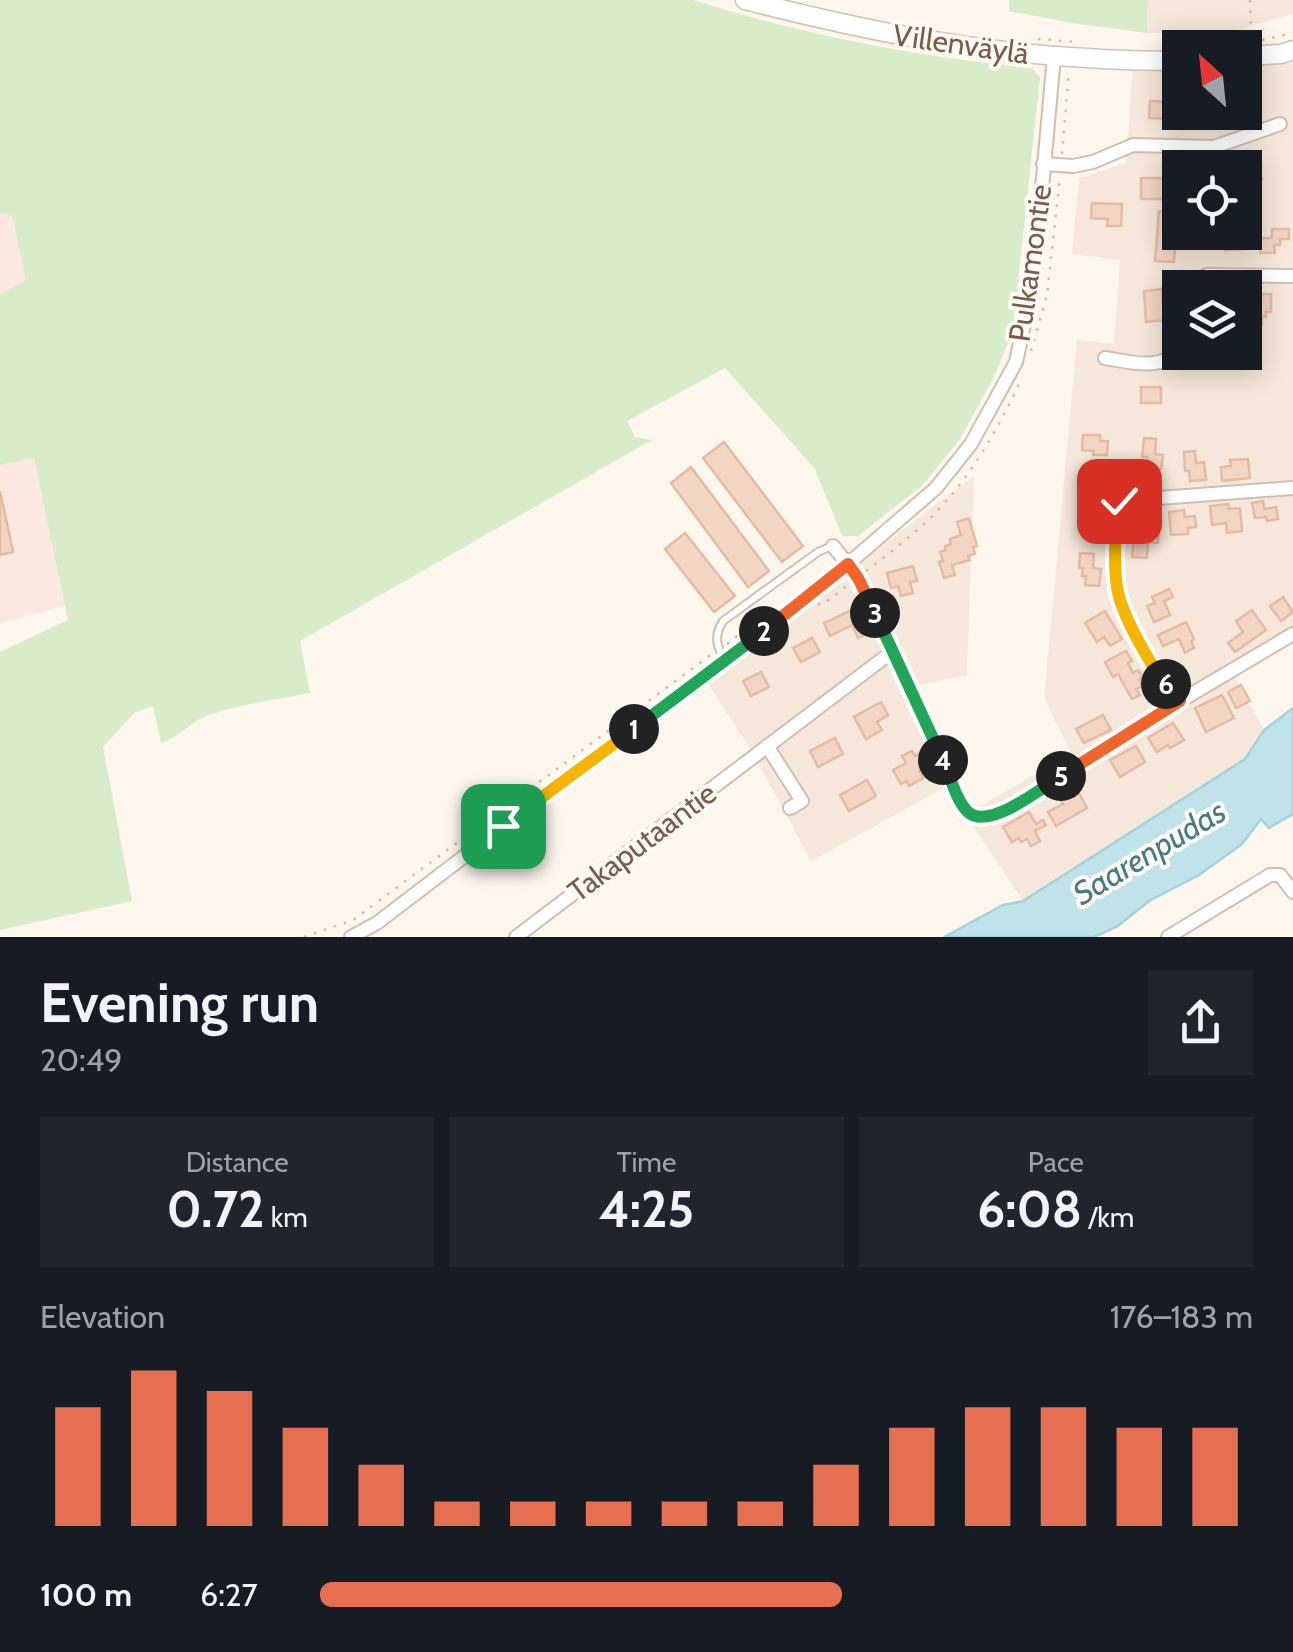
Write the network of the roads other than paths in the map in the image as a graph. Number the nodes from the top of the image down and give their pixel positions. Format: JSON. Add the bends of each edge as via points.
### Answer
{"nodes":[{"id":1,"x":745,"y":0,"type":"edge"},
{"id":2,"x":1293,"y":50,"type":"edge"},
{"id":3,"x":1262,"y":51,"type":"edge"},
{"id":4,"x":1062,"y":57,"type":"junction"},
{"id":5,"x":1162,"y":61,"type":"edge"},
{"id":6,"x":1280,"y":124,"type":"dead end"},
{"id":7,"x":1043,"y":164,"type":"junction"},
{"id":8,"x":1262,"y":276,"type":"edge"},
{"id":9,"x":1293,"y":276,"type":"edge"},
{"id":10,"x":1105,"y":358,"type":"dead end"},
{"id":11,"x":1162,"y":362,"type":"edge"},
{"id":12,"x":1293,"y":488,"type":"edge"},
{"id":13,"x":833,"y":546,"type":"joint"},
{"id":14,"x":848,"y":564,"type":"junction"},
{"id":15,"x":1293,"y":634,"type":"edge"},
{"id":16,"x":893,"y":652,"type":"junction"},
{"id":17,"x":725,"y":662,"type":"junction"},
{"id":18,"x":1180,"y":701,"type":"junction"},
{"id":19,"x":767,"y":746,"type":"junction"},
{"id":20,"x":790,"y":808,"type":"dead end"},
{"id":21,"x":1293,"y":892,"type":"edge"},
{"id":22,"x":350,"y":937,"type":"edge"},
{"id":23,"x":516,"y":937,"type":"edge"},
{"id":24,"x":1168,"y":937,"type":"edge"}],
"edges":[{"from":1,"to":4,"type":"street","name":"Villenväylä","via":[[868,31]]},
{"from":2,"to":3,"type":"street"},
{"from":4,"to":5,"type":"street","name":"Villenväylä"},
{"from":4,"to":7,"type":"street","name":"Pulkamontie"},
{"from":6,"to":7,"type":"street","via":[[1214,147],[1134,145],[1093,162]]},
{"from":7,"to":14,"type":"street","name":"Pulkamontie","via":[[1034,278],[1016,362],[971,444],[936,488]]},
{"from":8,"to":9,"type":"street"},
{"from":10,"to":11,"type":"street"},
{"from":12,"to":18,"type":"street","via":[[1119,501],[1117,590],[1139,644]]},
{"from":13,"to":14,"type":"street"},
{"from":13,"to":17,"type":"lane","via":[[723,621],[716,641]]},
{"from":14,"to":16,"type":"street"},
{"from":14,"to":17,"type":"street","name":"Pulkamontie"},
{"from":15,"to":18,"type":"street"},
{"from":16,"to":18,"type":"street","via":[[961,802],[980,818],[1005,811]]},
{"from":16,"to":19,"type":"street","name":"Takaputaantie"},
{"from":17,"to":22,"type":"street","name":"Pulkamontie"},
{"from":19,"to":20,"type":"street","via":[[802,802]]},
{"from":19,"to":23,"type":"street","name":"Takaputaantie"},
{"from":21,"to":24,"type":"street","via":[[1280,875],[1270,875]]}]}
